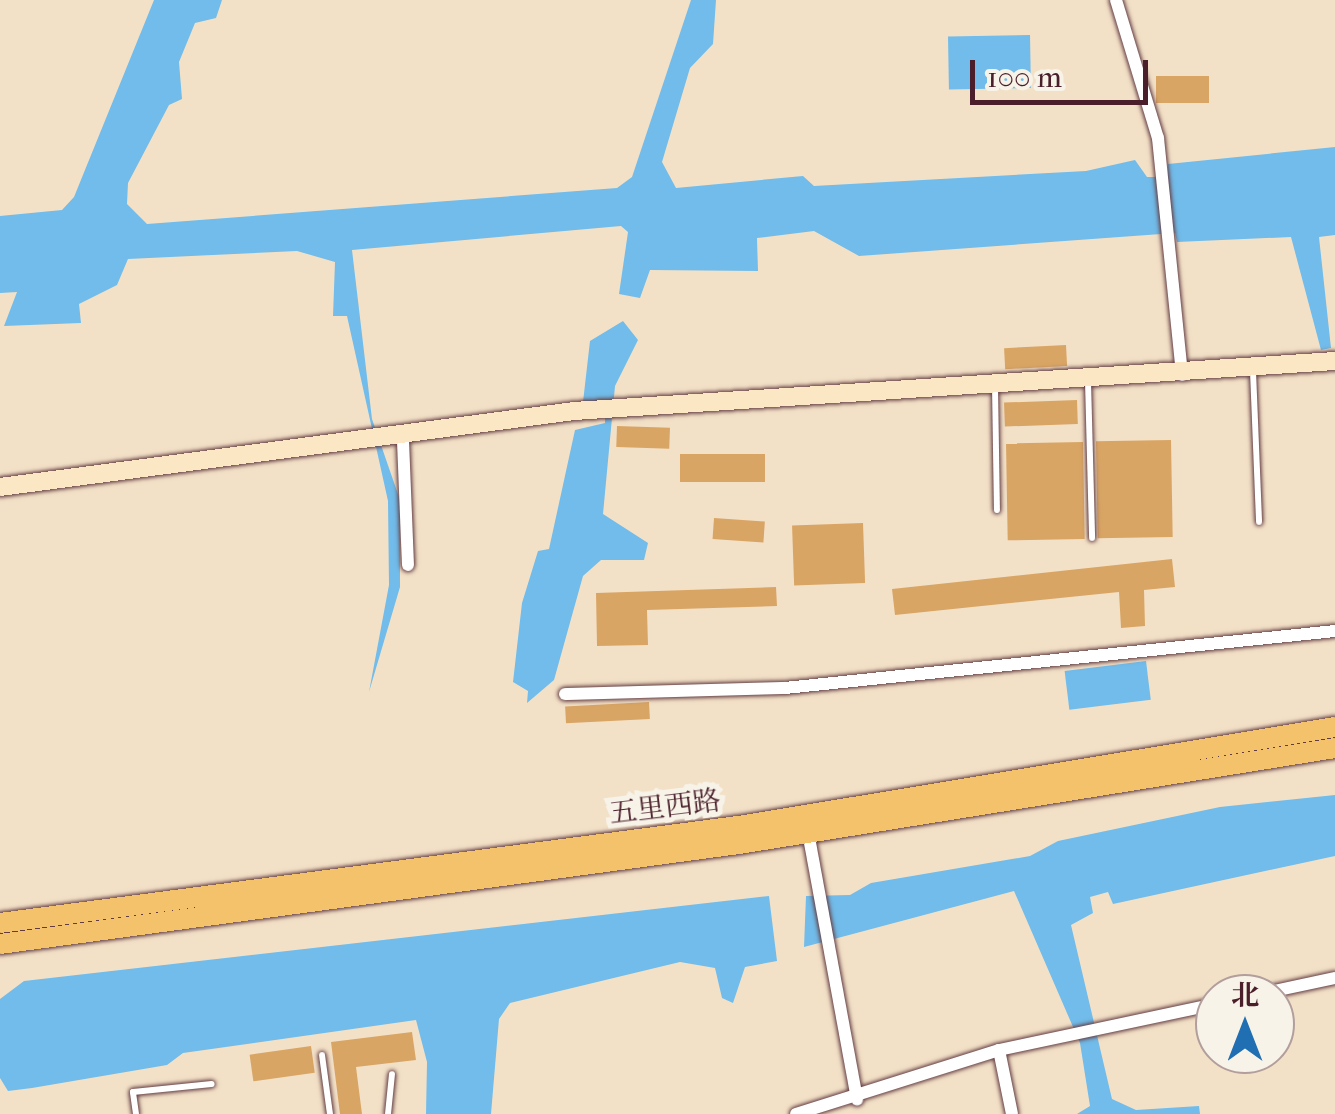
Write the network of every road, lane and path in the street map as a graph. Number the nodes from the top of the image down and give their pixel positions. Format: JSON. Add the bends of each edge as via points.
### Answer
{"nodes":[{"id":1,"x":1116,"y":0,"type":"edge"},
{"id":2,"x":1335,"y":361,"type":"edge"},
{"id":3,"x":1254,"y":371,"type":"junction"},
{"id":4,"x":1182,"y":376,"type":"junction"},
{"id":5,"x":1088,"y":381,"type":"junction"},
{"id":6,"x":995,"y":386,"type":"junction"},
{"id":7,"x":402,"y":441,"type":"junction"},
{"id":8,"x":0,"y":487,"type":"edge"},
{"id":9,"x":997,"y":510,"type":"dead end"},
{"id":10,"x":1259,"y":522,"type":"dead end"},
{"id":11,"x":1092,"y":538,"type":"dead end"},
{"id":12,"x":408,"y":565,"type":"dead end"},
{"id":13,"x":1335,"y":631,"type":"edge"},
{"id":14,"x":565,"y":694,"type":"dead end"},
{"id":15,"x":1335,"y":727,"type":"edge"},
{"id":16,"x":1335,"y":748,"type":"edge"},
{"id":17,"x":808,"y":832,"type":"junction"},
{"id":18,"x":0,"y":923,"type":"edge"},
{"id":19,"x":0,"y":944,"type":"edge"},
{"id":20,"x":1335,"y":978,"type":"edge"},
{"id":21,"x":1295,"y":987,"type":"edge"},
{"id":22,"x":1195,"y":1008,"type":"edge"},
{"id":23,"x":1000,"y":1050,"type":"junction"},
{"id":24,"x":322,"y":1055,"type":"dead end"},
{"id":25,"x":392,"y":1074,"type":"dead end"},
{"id":26,"x":212,"y":1084,"type":"dead end"},
{"id":27,"x":856,"y":1100,"type":"junction"},
{"id":28,"x":136,"y":1114,"type":"edge"},
{"id":29,"x":330,"y":1114,"type":"edge"},
{"id":30,"x":388,"y":1114,"type":"edge"},
{"id":31,"x":796,"y":1114,"type":"edge"},
{"id":32,"x":1012,"y":1114,"type":"edge"}],
"edges":[{"from":1,"to":4,"type":"street","via":[[1161,166]]},
{"from":2,"to":3,"type":"main road"},
{"from":3,"to":4,"type":"main road"},
{"from":3,"to":10,"type":"lane"},
{"from":4,"to":5,"type":"main road"},
{"from":5,"to":6,"type":"main road"},
{"from":5,"to":11,"type":"lane"},
{"from":6,"to":7,"type":"main road","via":[[574,412]]},
{"from":6,"to":9,"type":"lane"},
{"from":7,"to":8,"type":"main road"},
{"from":7,"to":12,"type":"street"},
{"from":13,"to":14,"type":"street","via":[[784,688]]},
{"from":15,"to":18,"type":"main road","name":"五里西路","via":[[745,824]]},
{"from":16,"to":17,"type":"main road","name":"五里西路"},
{"from":17,"to":19,"type":"main road","name":"五里西路"},
{"from":17,"to":27,"type":"street"},
{"from":20,"to":21,"type":"street"},
{"from":22,"to":23,"type":"street"},
{"from":23,"to":27,"type":"street"},
{"from":23,"to":32,"type":"street"},
{"from":24,"to":29,"type":"lane"},
{"from":25,"to":30,"type":"lane"},
{"from":26,"to":28,"type":"lane","via":[[133,1092]]},
{"from":27,"to":31,"type":"street"}]}
